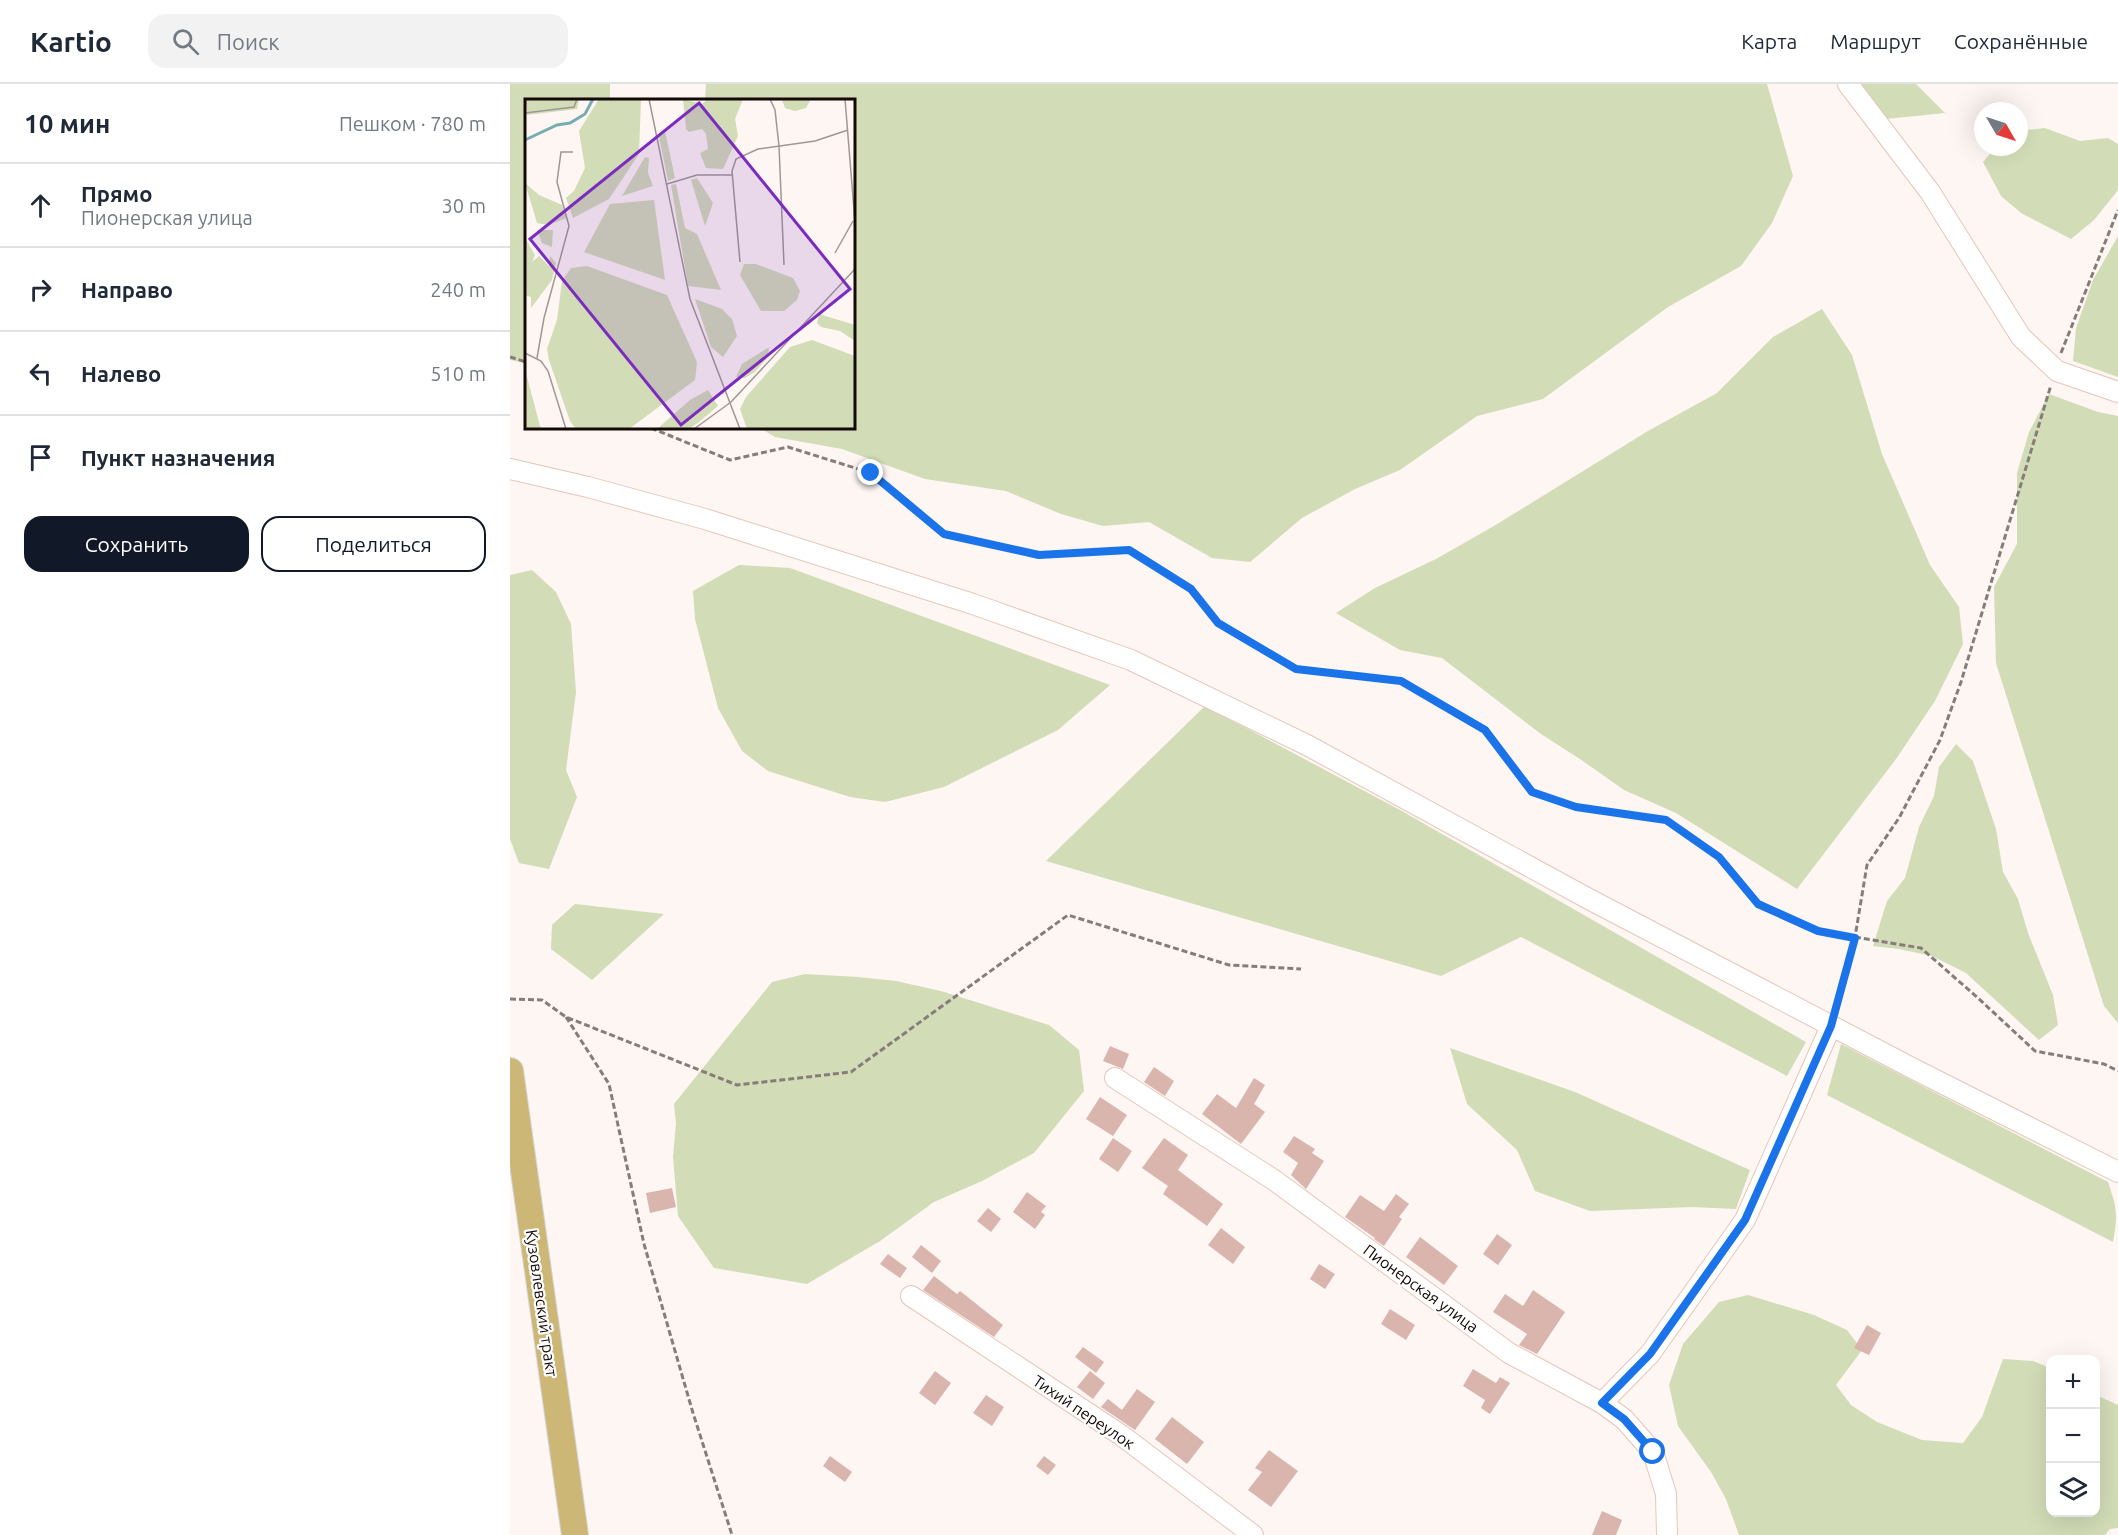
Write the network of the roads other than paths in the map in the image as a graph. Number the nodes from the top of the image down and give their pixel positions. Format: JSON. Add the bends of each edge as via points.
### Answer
{"nodes":[{"id":1,"x":1848,"y":84,"type":"edge"},
{"id":2,"x":2118,"y":392,"type":"edge"},
{"id":3,"x":510,"y":469,"type":"edge"},
{"id":4,"x":1831,"y":1026,"type":"junction"},
{"id":5,"x":510,"y":1071,"type":"edge"},
{"id":6,"x":1115,"y":1078,"type":"dead end"},
{"id":7,"x":2118,"y":1172,"type":"edge"},
{"id":8,"x":911,"y":1296,"type":"dead end"},
{"id":9,"x":1602,"y":1403,"type":"junction"},
{"id":10,"x":575,"y":1535,"type":"edge"},
{"id":11,"x":1253,"y":1535,"type":"edge"},
{"id":12,"x":1667,"y":1535,"type":"edge"}],
"edges":[{"from":1,"to":2,"type":"street","via":[[1930,192],[2021,337],[2056,370]]},
{"from":3,"to":4,"type":"street","via":[[705,519],[973,604],[1131,660],[1306,745]]},
{"from":4,"to":7,"type":"street"},
{"from":4,"to":9,"type":"street","via":[[1745,1220],[1650,1354]]},
{"from":5,"to":10,"type":"main road","name":"Кузовлевский тракт"},
{"from":6,"to":9,"type":"street","name":"Пионерская улица","via":[[1274,1180],[1509,1353]]},
{"from":8,"to":11,"type":"street","name":"Тихий переулок","via":[[1121,1435]]},
{"from":9,"to":12,"type":"street","name":"Пионерская улица","via":[[1624,1419],[1653,1452],[1666,1494]]}]}
